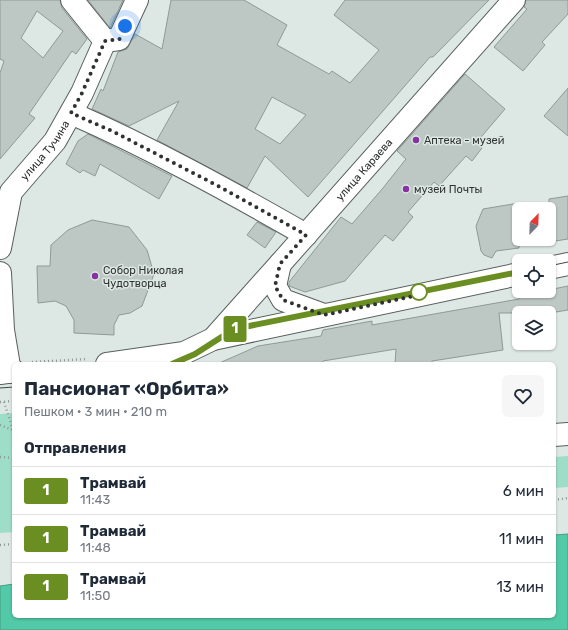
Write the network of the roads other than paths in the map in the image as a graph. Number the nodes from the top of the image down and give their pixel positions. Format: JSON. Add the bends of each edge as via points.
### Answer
{"nodes":[{"id":1,"x":72,"y":0,"type":"edge"},
{"id":2,"x":137,"y":0,"type":"edge"},
{"id":3,"x":514,"y":0,"type":"edge"},
{"id":4,"x":105,"y":41,"type":"junction"},
{"id":5,"x":71,"y":113,"type":"junction"},
{"id":6,"x":306,"y":235,"type":"junction"},
{"id":7,"x":0,"y":248,"type":"edge"},
{"id":8,"x":280,"y":264,"type":"junction"},
{"id":9,"x":568,"y":264,"type":"edge"},
{"id":10,"x":556,"y":267,"type":"edge"},
{"id":11,"x":0,"y":273,"type":"edge"},
{"id":12,"x":512,"y":275,"type":"edge"},
{"id":13,"x":324,"y":315,"type":"junction"},
{"id":14,"x":213,"y":339,"type":"junction"},
{"id":15,"x":184,"y":359,"type":"edge"},
{"id":16,"x":138,"y":362,"type":"edge"},
{"id":17,"x":8,"y":372,"type":"edge"},
{"id":18,"x":568,"y":434,"type":"edge"},
{"id":19,"x":556,"y":435,"type":"edge"}],
"edges":[{"from":1,"to":4,"type":"street"},
{"from":2,"to":4,"type":"street","via":[[120,39]]},
{"from":3,"to":6,"type":"street","name":"улица Караева"},
{"from":4,"to":5,"type":"street","name":"улица Тучина"},
{"from":5,"to":6,"type":"street","via":[[112,131],[222,188]]},
{"from":5,"to":7,"type":"street","name":"улица Тучина","via":[[56,141],[11,192]]},
{"from":6,"to":8,"type":"street","name":"улица Караева"},
{"from":8,"to":13,"type":"street","via":[[275,286],[283,300]]},
{"from":8,"to":14,"type":"street","name":"улица Караева"},
{"from":9,"to":10,"type":"street"},
{"from":11,"to":17,"type":"street"},
{"from":12,"to":13,"type":"street"},
{"from":13,"to":14,"type":"street"},
{"from":14,"to":15,"type":"street"},
{"from":15,"to":16,"type":"street"},
{"from":18,"to":19,"type":"street"}]}
